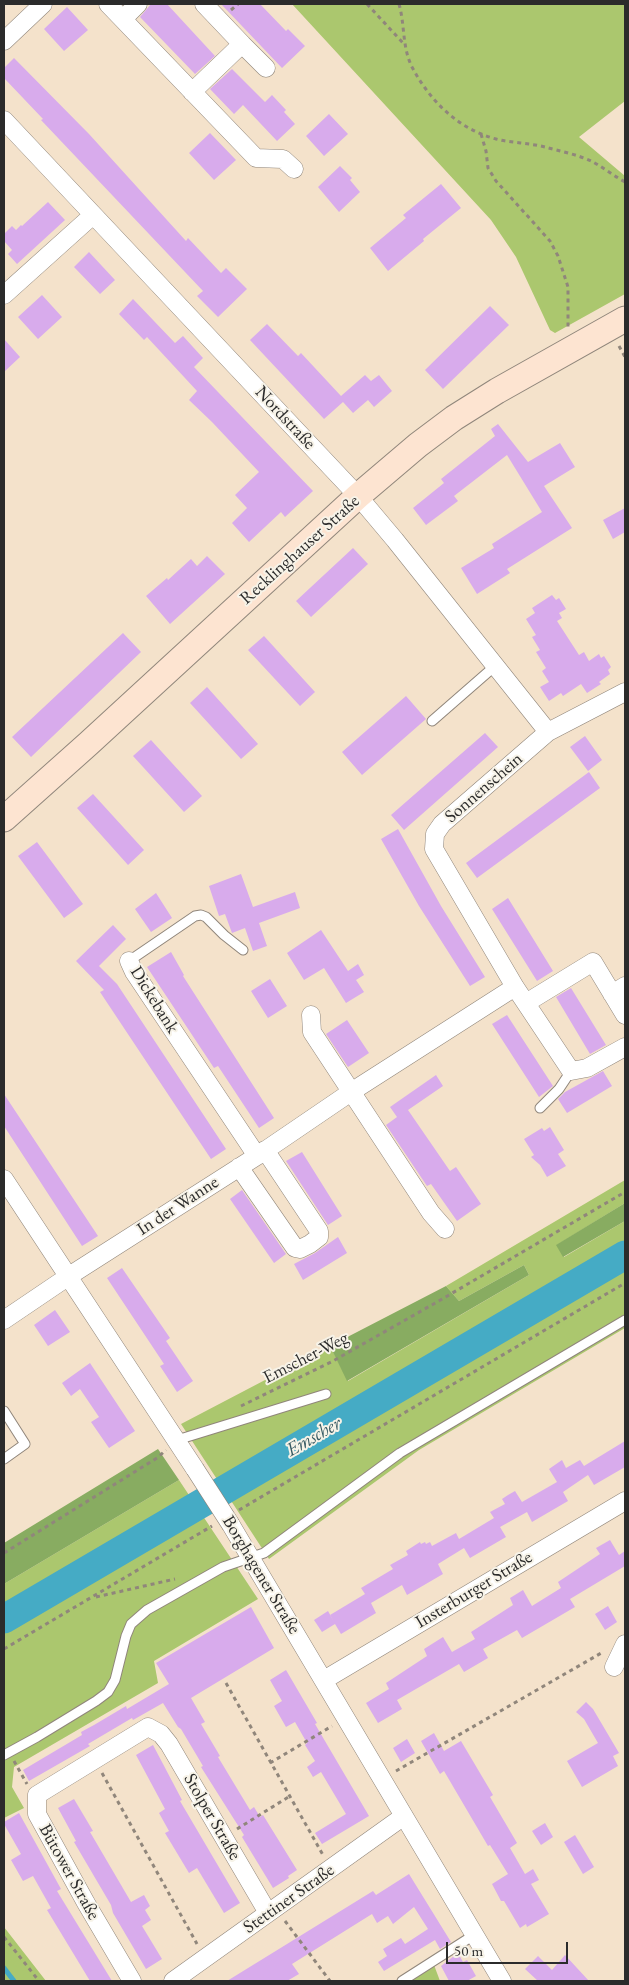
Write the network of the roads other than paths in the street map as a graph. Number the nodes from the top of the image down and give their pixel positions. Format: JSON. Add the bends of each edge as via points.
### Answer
{"nodes":[{"id":1,"x":43,"y":4,"type":"edge"},
{"id":2,"x":108,"y":4,"type":"edge"},
{"id":3,"x":138,"y":4,"type":"edge"},
{"id":4,"x":204,"y":4,"type":"edge"},
{"id":5,"x":123,"y":19,"type":"junction"},
{"id":6,"x":4,"y":41,"type":"edge"},
{"id":7,"x":242,"y":44,"type":"junction"},
{"id":8,"x":266,"y":68,"type":"dead end"},
{"id":9,"x":192,"y":92,"type":"junction"},
{"id":10,"x":4,"y":120,"type":"edge"},
{"id":11,"x":294,"y":169,"type":"dead end"},
{"id":12,"x":93,"y":215,"type":"junction"},
{"id":13,"x":4,"y":296,"type":"edge"},
{"id":14,"x":625,"y":319,"type":"edge"},
{"id":15,"x":358,"y":496,"type":"junction"},
{"id":16,"x":495,"y":666,"type":"junction"},
{"id":17,"x":623,"y":698,"type":"edge"},
{"id":18,"x":432,"y":720,"type":"dead end"},
{"id":19,"x":548,"y":732,"type":"junction"},
{"id":20,"x":4,"y":819,"type":"edge"},
{"id":21,"x":243,"y":950,"type":"dead end"},
{"id":22,"x":129,"y":961,"type":"joint"},
{"id":23,"x":516,"y":987,"type":"junction"},
{"id":24,"x":619,"y":990,"type":"edge"},
{"id":25,"x":526,"y":1003,"type":"junction"},
{"id":26,"x":311,"y":1014,"type":"dead end"},
{"id":27,"x":625,"y":1015,"type":"edge"},
{"id":28,"x":625,"y":1047,"type":"edge"},
{"id":29,"x":571,"y":1071,"type":"junction"},
{"id":30,"x":351,"y":1092,"type":"junction"},
{"id":31,"x":540,"y":1108,"type":"dead end"},
{"id":32,"x":261,"y":1153,"type":"junction"},
{"id":33,"x":239,"y":1167,"type":"junction"},
{"id":34,"x":4,"y":1179,"type":"edge"},
{"id":35,"x":445,"y":1229,"type":"dead end"},
{"id":36,"x":69,"y":1276,"type":"junction"},
{"id":37,"x":4,"y":1320,"type":"edge"},
{"id":38,"x":625,"y":1320,"type":"edge"},
{"id":39,"x":326,"y":1394,"type":"dead end"},
{"id":40,"x":4,"y":1411,"type":"edge"},
{"id":41,"x":177,"y":1440,"type":"junction"},
{"id":42,"x":4,"y":1459,"type":"edge"},
{"id":43,"x":625,"y":1501,"type":"edge"},
{"id":44,"x":251,"y":1557,"type":"junction"},
{"id":45,"x":617,"y":1647,"type":"edge"},
{"id":46,"x":614,"y":1667,"type":"dead end"},
{"id":47,"x":324,"y":1680,"type":"junction"},
{"id":48,"x":6,"y":1753,"type":"edge"},
{"id":49,"x":36,"y":1795,"type":"joint"},
{"id":50,"x":404,"y":1816,"type":"junction"},
{"id":51,"x":272,"y":1911,"type":"junction"},
{"id":52,"x":474,"y":1935,"type":"junction"},
{"id":53,"x":132,"y":1981,"type":"edge"},
{"id":54,"x":173,"y":1981,"type":"edge"},
{"id":55,"x":402,"y":1981,"type":"edge"},
{"id":56,"x":502,"y":1981,"type":"edge"}],
"edges":[{"from":1,"to":6,"type":"street"},
{"from":2,"to":5,"type":"street"},
{"from":3,"to":5,"type":"street"},
{"from":4,"to":7,"type":"street"},
{"from":5,"to":9,"type":"street"},
{"from":7,"to":8,"type":"street"},
{"from":7,"to":9,"type":"street"},
{"from":9,"to":11,"type":"street","via":[[256,158],[283,159]]},
{"from":10,"to":12,"type":"street","name":"Nordstraße"},
{"from":12,"to":13,"type":"street"},
{"from":12,"to":15,"type":"street","name":"Nordstraße"},
{"from":14,"to":15,"type":"street","name":"Recklinghauser Straße","via":[[454,418]]},
{"from":15,"to":16,"type":"street","name":"Nordstraße"},
{"from":15,"to":20,"type":"street","name":"Recklinghauser Straße"},
{"from":16,"to":18,"type":"lane"},
{"from":16,"to":19,"type":"street","name":"Nordstraße"},
{"from":17,"to":19,"type":"street","name":"Sonnenschein"},
{"from":19,"to":23,"type":"street","name":"Sonnenschein","via":[[442,824],[435,834],[434,849]]},
{"from":21,"to":22,"type":"lane","name":"Dickebank","via":[[201,915]]},
{"from":22,"to":32,"type":"street","name":"Dickebank"},
{"from":23,"to":25,"type":"street","name":"Sonnenschein"},
{"from":23,"to":30,"type":"street","name":"In der Wanne"},
{"from":24,"to":25,"type":"street","via":[[594,962]]},
{"from":24,"to":27,"type":"street"},
{"from":25,"to":29,"type":"street","name":"Sonnenschein"},
{"from":26,"to":30,"type":"street","via":[[312,1032]]},
{"from":28,"to":29,"type":"street","via":[[587,1068]]},
{"from":29,"to":31,"type":"lane"},
{"from":30,"to":32,"type":"street","name":"In der Wanne"},
{"from":30,"to":35,"type":"street"},
{"from":32,"to":33,"type":"street","name":"In der Wanne"},
{"from":32,"to":33,"type":"street","name":"Dickebank","via":[[319,1231],[319,1237],[310,1244],[295,1248]]},
{"from":33,"to":36,"type":"street","name":"In der Wanne"},
{"from":34,"to":36,"type":"street","name":"Borghagener Straße"},
{"from":36,"to":37,"type":"street","name":"In der Wanne"},
{"from":36,"to":41,"type":"street","name":"Borghagener Straße"},
{"from":38,"to":44,"type":"lane","via":[[400,1453],[264,1553]]},
{"from":39,"to":41,"type":"lane"},
{"from":40,"to":42,"type":"lane","via":[[25,1444]]},
{"from":41,"to":44,"type":"street","name":"Borghagener Straße","bridge":true,"via":[[195,1469],[234,1518]]},
{"from":43,"to":47,"type":"street","name":"Insterburger Straße"},
{"from":44,"to":47,"type":"street","name":"Borghagener Straße"},
{"from":44,"to":48,"type":"lane","via":[[223,1568],[147,1610],[132,1624],[126,1636],[115,1680],[108,1692]]},
{"from":45,"to":46,"type":"street"},
{"from":47,"to":50,"type":"street","name":"Borghagener Straße"},
{"from":49,"to":51,"type":"street","name":"Stolper Straße","via":[[148,1727],[161,1734],[169,1744],[223,1837]]},
{"from":49,"to":53,"type":"street","name":"Bütower Straße","via":[[36,1814]]},
{"from":50,"to":51,"type":"street","name":"Stettiner Straße"},
{"from":50,"to":52,"type":"street","name":"Borghagener Straße"},
{"from":51,"to":54,"type":"street","name":"Stettiner Straße"},
{"from":52,"to":55,"type":"lane"},
{"from":52,"to":56,"type":"street","name":"Borghagener Straße"}]}
